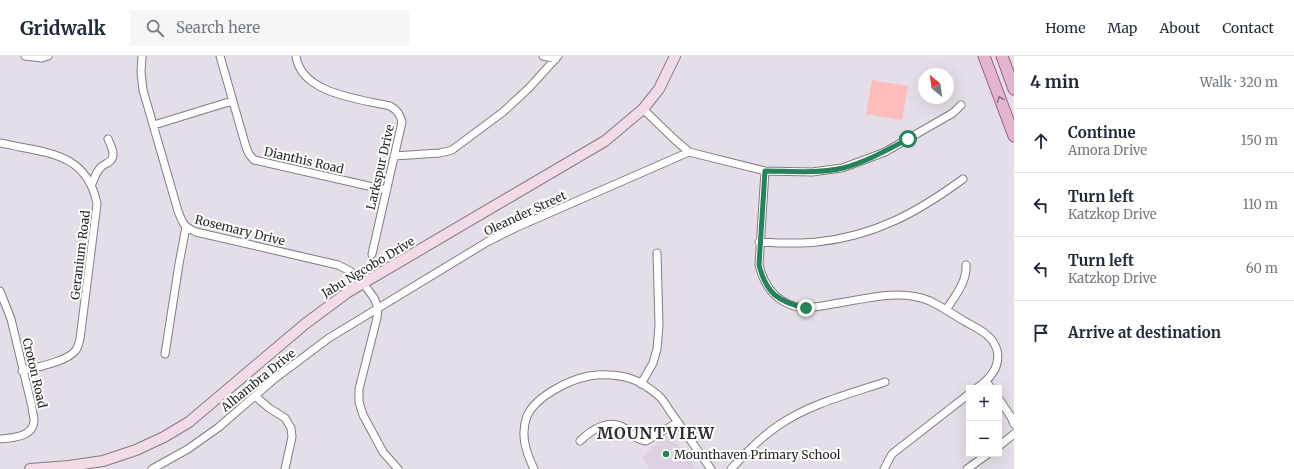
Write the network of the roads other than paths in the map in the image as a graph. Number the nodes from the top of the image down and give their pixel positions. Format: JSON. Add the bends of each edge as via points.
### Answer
{"nodes":[{"id":1,"x":25,"y":56,"type":"edge"},
{"id":2,"x":48,"y":56,"type":"edge"},
{"id":3,"x":142,"y":56,"type":"edge"},
{"id":4,"x":220,"y":56,"type":"edge"},
{"id":5,"x":296,"y":56,"type":"edge"},
{"id":6,"x":543,"y":56,"type":"edge"},
{"id":7,"x":676,"y":56,"type":"edge"},
{"id":8,"x":984,"y":56,"type":"edge"},
{"id":9,"x":1002,"y":56,"type":"edge"},
{"id":10,"x":557,"y":57,"type":"edge"},
{"id":11,"x":1014,"y":89,"type":"edge"},
{"id":12,"x":232,"y":101,"type":"junction"},
{"id":13,"x":961,"y":105,"type":"dead end"},
{"id":14,"x":644,"y":109,"type":"junction"},
{"id":15,"x":154,"y":124,"type":"junction"},
{"id":16,"x":1014,"y":136,"type":"edge"},
{"id":17,"x":108,"y":139,"type":"dead end"},
{"id":18,"x":0,"y":143,"type":"edge"},
{"id":19,"x":689,"y":152,"type":"junction"},
{"id":20,"x":394,"y":156,"type":"junction"},
{"id":21,"x":765,"y":171,"type":"junction"},
{"id":22,"x":963,"y":179,"type":"dead end"},
{"id":23,"x":92,"y":184,"type":"junction"},
{"id":24,"x":386,"y":190,"type":"junction"},
{"id":25,"x":186,"y":227,"type":"junction"},
{"id":26,"x":759,"y":242,"type":"junction"},
{"id":27,"x":372,"y":254,"type":"dead end"},
{"id":28,"x":657,"y":254,"type":"dead end"},
{"id":29,"x":966,"y":265,"type":"dead end"},
{"id":30,"x":363,"y":283,"type":"junction"},
{"id":31,"x":0,"y":291,"type":"edge"},
{"id":32,"x":378,"y":308,"type":"junction"},
{"id":33,"x":946,"y":310,"type":"junction"},
{"id":34,"x":165,"y":354,"type":"dead end"},
{"id":35,"x":22,"y":371,"type":"junction"},
{"id":36,"x":986,"y":381,"type":"junction"},
{"id":37,"x":885,"y":382,"type":"dead end"},
{"id":38,"x":641,"y":384,"type":"junction"},
{"id":39,"x":981,"y":385,"type":"edge"},
{"id":40,"x":989,"y":385,"type":"edge"},
{"id":41,"x":255,"y":396,"type":"junction"},
{"id":42,"x":966,"y":396,"type":"edge"},
{"id":43,"x":1002,"y":404,"type":"edge"},
{"id":44,"x":678,"y":422,"type":"junction"},
{"id":45,"x":1014,"y":424,"type":"edge"},
{"id":46,"x":1014,"y":434,"type":"edge"},
{"id":47,"x":0,"y":438,"type":"edge"},
{"id":48,"x":580,"y":441,"type":"dead end"},
{"id":49,"x":1002,"y":444,"type":"edge"},
{"id":50,"x":984,"y":457,"type":"edge"},
{"id":51,"x":30,"y":469,"type":"edge"},
{"id":52,"x":152,"y":469,"type":"edge"},
{"id":53,"x":285,"y":469,"type":"edge"},
{"id":54,"x":398,"y":469,"type":"edge"},
{"id":55,"x":534,"y":469,"type":"edge"},
{"id":56,"x":711,"y":469,"type":"edge"},
{"id":57,"x":731,"y":469,"type":"edge"},
{"id":58,"x":884,"y":469,"type":"edge"},
{"id":59,"x":967,"y":469,"type":"edge"}],
"edges":[{"from":1,"to":2,"type":"street"},
{"from":3,"to":15,"type":"street","name":"Rosemary Drive","via":[[143,90]]},
{"from":4,"to":12,"type":"street","name":"Dianthis Road"},
{"from":5,"to":20,"type":"street","name":"Larkspur Drive","via":[[307,78],[318,87],[396,109],[402,122]]},
{"from":6,"to":10,"type":"street"},
{"from":7,"to":14,"type":"main road","name":"Jabu Ngcobo Drive","via":[[659,89]]},
{"from":16,"to":8,"type":"main road","one_way":true},
{"from":9,"to":11,"type":"main road"},
{"from":10,"to":20,"type":"street","via":[[504,112],[452,150]]},
{"from":12,"to":15,"type":"street"},
{"from":12,"to":24,"type":"street","name":"Dianthis Road","via":[[246,147],[254,160]]},
{"from":13,"to":21,"type":"street","via":[[953,113],[885,152],[842,168],[812,172]]},
{"from":14,"to":19,"type":"street"},
{"from":14,"to":30,"type":"main road","name":"Jabu Ngcobo Drive","via":[[605,141]]},
{"from":15,"to":25,"type":"street","name":"Rosemary Drive","via":[[178,211]]},
{"from":17,"to":23,"type":"street","via":[[113,153],[112,159],[98,171]]},
{"from":18,"to":23,"type":"street","name":"Geranium Road","via":[[59,156],[72,162]]},
{"from":19,"to":21,"type":"street"},
{"from":19,"to":32,"type":"street","name":"Oleander Street","via":[[487,242]]},
{"from":20,"to":24,"type":"street","name":"Larkspur Drive"},
{"from":21,"to":26,"type":"street"},
{"from":22,"to":26,"type":"street","via":[[922,207],[877,229],[836,240]]},
{"from":23,"to":35,"type":"street","name":"Geranium Road","via":[[97,204],[96,217],[77,349],[60,360]]},
{"from":24,"to":27,"type":"street","name":"Larkspur Drive"},
{"from":25,"to":30,"type":"street","name":"Rosemary Drive","via":[[196,232],[338,265],[350,271]]},
{"from":25,"to":34,"type":"street"},
{"from":26,"to":33,"type":"street","via":[[762,278],[770,292],[787,304],[806,308],[896,295],[916,297]]},
{"from":28,"to":38,"type":"street","via":[[657,350]]},
{"from":29,"to":33,"type":"street","via":[[963,282]]},
{"from":30,"to":32,"type":"street","name":"Rosemary Drive"},
{"from":30,"to":51,"type":"main road","name":"Jabu Ngcobo Drive","via":[[305,324],[189,422],[164,437],[103,461]]},
{"from":31,"to":35,"type":"street","name":"Croton Road","via":[[11,319]]},
{"from":32,"to":41,"type":"street","name":"Alhambra Drive","via":[[329,338]]},
{"from":32,"to":54,"type":"street","via":[[359,389],[359,402],[363,415],[383,452]]},
{"from":33,"to":36,"type":"street","via":[[991,338],[998,354],[997,364]]},
{"from":35,"to":47,"type":"street","name":"Croton Road","via":[[32,407],[32,428],[15,438]]},
{"from":36,"to":39,"type":"street"},
{"from":36,"to":40,"type":"street"},
{"from":37,"to":57,"type":"street","via":[[812,406],[779,425],[753,445]]},
{"from":38,"to":44,"type":"street","via":[[660,396]]},
{"from":38,"to":55,"type":"street","via":[[618,376],[588,376],[562,386],[534,404],[527,416],[524,430],[524,443]]},
{"from":41,"to":52,"type":"street","name":"Alhambra Drive","via":[[188,449]]},
{"from":41,"to":53,"type":"street","via":[[285,418],[291,428],[292,437]]},
{"from":42,"to":58,"type":"street","via":[[892,454]]},
{"from":43,"to":45,"type":"street"},
{"from":44,"to":48,"type":"street","via":[[646,441],[638,439],[623,426],[614,424],[606,424]]},
{"from":44,"to":56,"type":"street"},
{"from":46,"to":49,"type":"street"},
{"from":50,"to":59,"type":"street"}]}
